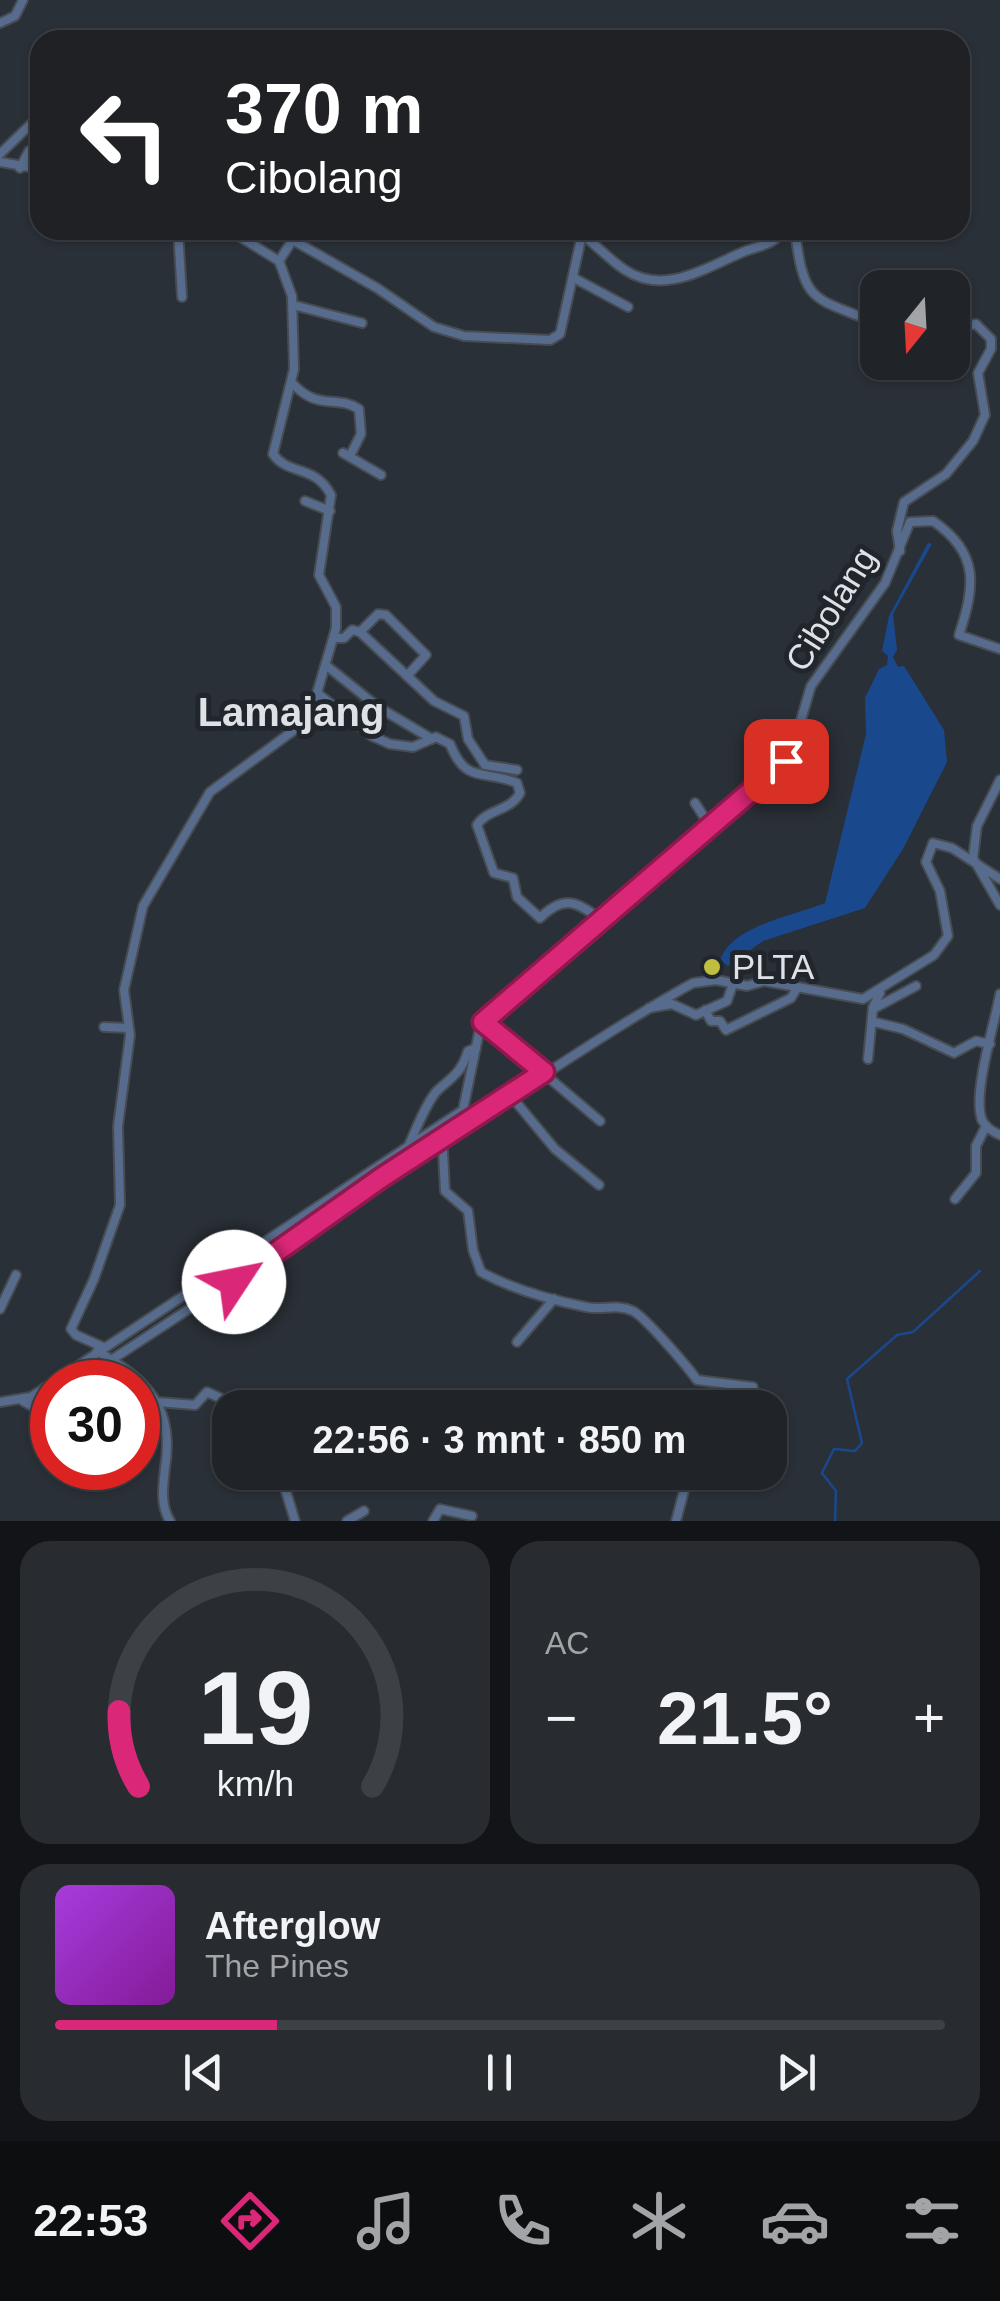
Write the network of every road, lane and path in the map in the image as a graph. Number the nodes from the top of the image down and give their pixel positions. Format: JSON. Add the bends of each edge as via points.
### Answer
{"nodes":[{"id":1,"x":23,"y":0,"type":"edge"},
{"id":2,"x":0,"y":23,"type":"edge"},
{"id":3,"x":30,"y":124,"type":"edge"},
{"id":4,"x":29,"y":151,"type":"dead end"},
{"id":5,"x":0,"y":154,"type":"edge"},
{"id":6,"x":0,"y":162,"type":"edge"},
{"id":7,"x":30,"y":167,"type":"edge"},
{"id":8,"x":20,"y":168,"type":"junction"},
{"id":9,"x":179,"y":240,"type":"edge"},
{"id":10,"x":248,"y":240,"type":"edge"},
{"id":11,"x":290,"y":240,"type":"edge"},
{"id":12,"x":293,"y":240,"type":"edge"},
{"id":13,"x":582,"y":240,"type":"edge"},
{"id":14,"x":591,"y":240,"type":"edge"},
{"id":15,"x":777,"y":240,"type":"edge"},
{"id":16,"x":796,"y":240,"type":"edge"},
{"id":17,"x":279,"y":261,"type":"junction"},
{"id":18,"x":574,"y":278,"type":"junction"},
{"id":19,"x":182,"y":298,"type":"dead end"},
{"id":20,"x":292,"y":305,"type":"junction"},
{"id":21,"x":628,"y":307,"type":"dead end"},
{"id":22,"x":860,"y":317,"type":"edge"},
{"id":23,"x":362,"y":324,"type":"dead end"},
{"id":24,"x":970,"y":326,"type":"edge"},
{"id":25,"x":292,"y":382,"type":"junction"},
{"id":26,"x":381,"y":475,"type":"dead end"},
{"id":27,"x":305,"y":501,"type":"dead end"},
{"id":28,"x":330,"y":518,"type":"junction"},
{"id":29,"x":900,"y":551,"type":"junction"},
{"id":30,"x":360,"y":632,"type":"junction"},
{"id":31,"x":335,"y":638,"type":"junction"},
{"id":32,"x":1000,"y":649,"type":"edge"},
{"id":33,"x":327,"y":666,"type":"junction"},
{"id":34,"x":407,"y":676,"type":"junction"},
{"id":35,"x":317,"y":693,"type":"junction"},
{"id":36,"x":432,"y":738,"type":"junction"},
{"id":37,"x":516,"y":770,"type":"dead end"},
{"id":38,"x":1000,"y":780,"type":"edge"},
{"id":39,"x":695,"y":804,"type":"dead end"},
{"id":40,"x":710,"y":826,"type":"junction"},
{"id":41,"x":974,"y":860,"type":"junction"},
{"id":42,"x":1000,"y":879,"type":"edge"},
{"id":43,"x":1000,"y":905,"type":"edge"},
{"id":44,"x":601,"y":920,"type":"junction"},
{"id":45,"x":732,"y":984,"type":"junction"},
{"id":46,"x":916,"y":986,"type":"dead end"},
{"id":47,"x":797,"y":988,"type":"junction"},
{"id":48,"x":882,"y":989,"type":"junction"},
{"id":49,"x":1000,"y":994,"type":"edge"},
{"id":50,"x":649,"y":1008,"type":"junction"},
{"id":51,"x":873,"y":1009,"type":"junction"},
{"id":52,"x":706,"y":1010,"type":"junction"},
{"id":53,"x":483,"y":1022,"type":"junction"},
{"id":54,"x":874,"y":1022,"type":"junction"},
{"id":55,"x":104,"y":1026,"type":"dead end"},
{"id":56,"x":128,"y":1028,"type":"junction"},
{"id":57,"x":990,"y":1044,"type":"junction"},
{"id":58,"x":476,"y":1048,"type":"junction"},
{"id":59,"x":868,"y":1059,"type":"dead end"},
{"id":60,"x":544,"y":1072,"type":"junction"},
{"id":61,"x":511,"y":1096,"type":"junction"},
{"id":62,"x":600,"y":1120,"type":"dead end"},
{"id":63,"x":986,"y":1126,"type":"junction"},
{"id":64,"x":1000,"y":1134,"type":"edge"},
{"id":65,"x":430,"y":1147,"type":"junction"},
{"id":66,"x":407,"y":1148,"type":"junction"},
{"id":67,"x":600,"y":1185,"type":"dead end"},
{"id":68,"x":955,"y":1199,"type":"dead end"},
{"id":69,"x":16,"y":1275,"type":"dead end"},
{"id":70,"x":554,"y":1298,"type":"junction"},
{"id":71,"x":0,"y":1309,"type":"edge"},
{"id":72,"x":518,"y":1342,"type":"dead end"},
{"id":73,"x":100,"y":1349,"type":"junction"},
{"id":74,"x":112,"y":1360,"type":"joint"},
{"id":75,"x":752,"y":1387,"type":"dead end"},
{"id":76,"x":212,"y":1394,"type":"edge"},
{"id":77,"x":20,"y":1400,"type":"junction"},
{"id":78,"x":0,"y":1402,"type":"edge"},
{"id":79,"x":160,"y":1402,"type":"edge"},
{"id":80,"x":30,"y":1405,"type":"edge"},
{"id":81,"x":160,"y":1413,"type":"edge"},
{"id":82,"x":286,"y":1490,"type":"edge"},
{"id":83,"x":684,"y":1490,"type":"edge"},
{"id":84,"x":364,"y":1511,"type":"dead end"},
{"id":85,"x":472,"y":1516,"type":"dead end"},
{"id":86,"x":170,"y":1521,"type":"edge"},
{"id":87,"x":295,"y":1521,"type":"edge"},
{"id":88,"x":347,"y":1521,"type":"edge"},
{"id":89,"x":433,"y":1521,"type":"edge"},
{"id":90,"x":676,"y":1521,"type":"edge"}],
"edges":[{"from":1,"to":2,"type":"street","via":[[15,16]]},
{"from":3,"to":5,"type":"street"},
{"from":4,"to":8,"type":"street"},
{"from":6,"to":8,"type":"street"},
{"from":7,"to":8,"type":"street"},
{"from":9,"to":19,"type":"street"},
{"from":10,"to":17,"type":"street"},
{"from":11,"to":17,"type":"street"},
{"from":12,"to":18,"type":"street","via":[[409,313],[464,336],[558,338]]},
{"from":13,"to":18,"type":"street"},
{"from":14,"to":15,"type":"street","via":[[626,270],[670,279],[702,273]]},
{"from":16,"to":22,"type":"street","via":[[812,294]]},
{"from":17,"to":20,"type":"street"},
{"from":18,"to":21,"type":"street"},
{"from":20,"to":23,"type":"street"},
{"from":20,"to":25,"type":"street"},
{"from":24,"to":29,"type":"street","via":[[990,335],[991,349],[978,373],[985,416],[952,468],[904,502]]},
{"from":25,"to":26,"type":"street","via":[[318,402],[359,409],[361,434],[346,455]]},
{"from":25,"to":28,"type":"street","via":[[274,454],[321,480],[331,496]]},
{"from":27,"to":28,"type":"street"},
{"from":28,"to":31,"type":"street","via":[[319,574],[336,607]]},
{"from":29,"to":32,"type":"street","name":"Cibolang","via":[[909,524],[917,520],[933,521],[956,539],[970,565],[959,636]]},
{"from":29,"to":40,"type":"street","name":"Cibolang","via":[[872,603],[811,686],[790,757]]},
{"from":30,"to":31,"type":"street"},
{"from":30,"to":34,"type":"street"},
{"from":30,"to":34,"type":"street","via":[[378,614],[386,615],[426,654]]},
{"from":31,"to":33,"type":"street"},
{"from":33,"to":35,"type":"street"},
{"from":33,"to":36,"type":"street"},
{"from":34,"to":37,"type":"street","via":[[445,710],[464,716],[468,739],[485,765]]},
{"from":35,"to":36,"type":"street","via":[[390,744],[413,747]]},
{"from":35,"to":56,"type":"street","via":[[301,724],[210,792],[146,897],[124,990]]},
{"from":36,"to":44,"type":"street","via":[[450,744],[467,771],[520,787],[514,804],[477,825],[494,872],[513,878],[524,905],[540,918],[555,906],[580,903]]},
{"from":38,"to":41,"type":"street","via":[[978,826]]},
{"from":39,"to":40,"type":"street"},
{"from":40,"to":44,"type":"street","name":"Cibolang"},
{"from":41,"to":42,"type":"street"},
{"from":41,"to":43,"type":"street"},
{"from":41,"to":48,"type":"street","via":[[946,845],[930,846],[926,862],[940,891],[948,936],[934,955]]},
{"from":44,"to":53,"type":"street","name":"Cibolang"},
{"from":45,"to":47,"type":"street"},
{"from":45,"to":50,"type":"street","via":[[693,984]]},
{"from":45,"to":52,"type":"street","via":[[726,1001]]},
{"from":46,"to":51,"type":"street"},
{"from":47,"to":48,"type":"street","via":[[860,999]]},
{"from":47,"to":52,"type":"street","via":[[792,998],[726,1030]]},
{"from":48,"to":51,"type":"street"},
{"from":49,"to":57,"type":"street"},
{"from":50,"to":52,"type":"street","via":[[672,1004],[696,1015]]},
{"from":50,"to":60,"type":"street"},
{"from":51,"to":54,"type":"street"},
{"from":53,"to":58,"type":"street"},
{"from":53,"to":60,"type":"street"},
{"from":54,"to":57,"type":"street","via":[[954,1053],[976,1041]]},
{"from":54,"to":59,"type":"street"},
{"from":55,"to":56,"type":"street"},
{"from":56,"to":73,"type":"street","via":[[117,1140],[120,1205],[71,1328]]},
{"from":57,"to":63,"type":"street","via":[[980,1115]]},
{"from":58,"to":66,"type":"street","via":[[449,1084],[436,1090]]},
{"from":58,"to":66,"type":"street","via":[[463,1110]]},
{"from":60,"to":61,"type":"street"},
{"from":60,"to":62,"type":"street"},
{"from":61,"to":65,"type":"street"},
{"from":61,"to":67,"type":"street","via":[[555,1149]]},
{"from":63,"to":64,"type":"street"},
{"from":63,"to":68,"type":"street","via":[[976,1146],[976,1173]]},
{"from":65,"to":70,"type":"street","via":[[446,1156],[445,1191],[468,1211],[481,1272]]},
{"from":65,"to":74,"type":"street"},
{"from":66,"to":73,"type":"street"},
{"from":69,"to":71,"type":"street"},
{"from":70,"to":72,"type":"street"},
{"from":70,"to":75,"type":"street","via":[[632,1311],[697,1380]]},
{"from":73,"to":74,"type":"street"},
{"from":73,"to":77,"type":"street"},
{"from":76,"to":79,"type":"street","via":[[195,1404]]},
{"from":77,"to":78,"type":"street"},
{"from":77,"to":80,"type":"street"},
{"from":81,"to":86,"type":"street","via":[[168,1436],[162,1498]]},
{"from":82,"to":87,"type":"street"},
{"from":83,"to":90,"type":"street"},
{"from":84,"to":88,"type":"street"},
{"from":85,"to":89,"type":"street","via":[[440,1509]]}]}
